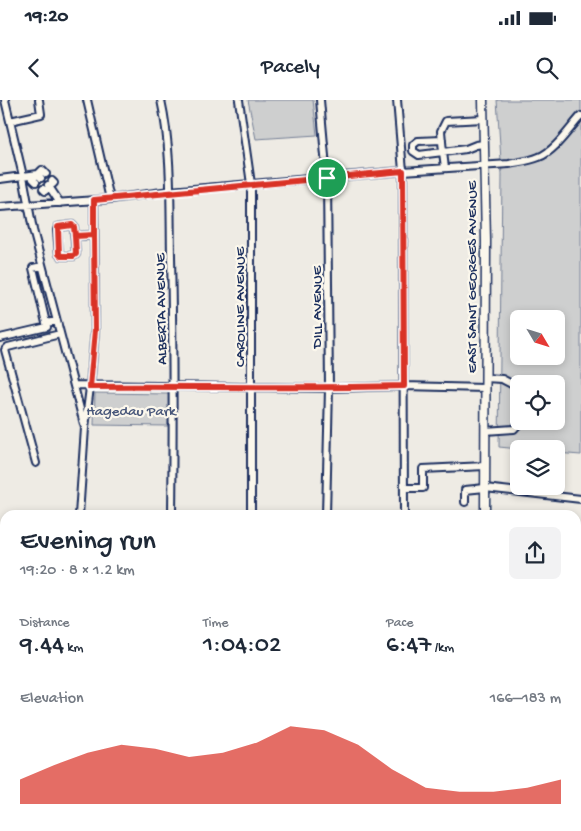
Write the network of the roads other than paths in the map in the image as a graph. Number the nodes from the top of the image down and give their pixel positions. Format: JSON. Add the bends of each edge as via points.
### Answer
{"nodes":[{"id":1,"x":5,"y":100,"type":"edge"},
{"id":2,"x":39,"y":100,"type":"edge"},
{"id":3,"x":87,"y":100,"type":"edge"},
{"id":4,"x":161,"y":100,"type":"edge"},
{"id":5,"x":239,"y":100,"type":"edge"},
{"id":6,"x":320,"y":100,"type":"edge"},
{"id":7,"x":397,"y":100,"type":"edge"},
{"id":8,"x":483,"y":100,"type":"edge"},
{"id":9,"x":581,"y":116,"type":"edge"},
{"id":10,"x":483,"y":118,"type":"junction"},
{"id":11,"x":10,"y":121,"type":"junction"},
{"id":12,"x":442,"y":140,"type":"junction"},
{"id":13,"x":484,"y":144,"type":"junction"},
{"id":14,"x":443,"y":152,"type":"junction"},
{"id":15,"x":484,"y":165,"type":"junction"},
{"id":16,"x":446,"y":168,"type":"junction"},
{"id":17,"x":403,"y":171,"type":"junction"},
{"id":18,"x":23,"y":176,"type":"junction"},
{"id":19,"x":40,"y":177,"type":"dead end"},
{"id":20,"x":327,"y":178,"type":"junction"},
{"id":21,"x":0,"y":179,"type":"edge"},
{"id":22,"x":252,"y":184,"type":"junction"},
{"id":23,"x":48,"y":186,"type":"dead end"},
{"id":24,"x":170,"y":192,"type":"junction"},
{"id":25,"x":110,"y":199,"type":"junction"},
{"id":26,"x":94,"y":200,"type":"junction"},
{"id":27,"x":60,"y":203,"type":"junction"},
{"id":28,"x":29,"y":205,"type":"junction"},
{"id":29,"x":0,"y":207,"type":"edge"},
{"id":30,"x":94,"y":235,"type":"junction"},
{"id":31,"x":75,"y":236,"type":"junction"},
{"id":32,"x":42,"y":266,"type":"junction"},
{"id":33,"x":57,"y":321,"type":"junction"},
{"id":34,"x":46,"y":325,"type":"junction"},
{"id":35,"x":57,"y":335,"type":"junction"},
{"id":36,"x":0,"y":338,"type":"edge"},
{"id":37,"x":485,"y":378,"type":"junction"},
{"id":38,"x":510,"y":383,"type":"edge"},
{"id":39,"x":74,"y":386,"type":"junction"},
{"id":40,"x":174,"y":386,"type":"junction"},
{"id":41,"x":404,"y":386,"type":"junction"},
{"id":42,"x":90,"y":387,"type":"junction"},
{"id":43,"x":251,"y":387,"type":"junction"},
{"id":44,"x":329,"y":388,"type":"junction"},
{"id":45,"x":485,"y":388,"type":"junction"},
{"id":46,"x":85,"y":428,"type":"junction"},
{"id":47,"x":510,"y":428,"type":"edge"},
{"id":48,"x":485,"y":431,"type":"junction"},
{"id":49,"x":36,"y":463,"type":"dead end"},
{"id":50,"x":485,"y":466,"type":"junction"},
{"id":51,"x":404,"y":488,"type":"junction"},
{"id":52,"x":485,"y":488,"type":"junction"},
{"id":53,"x":581,"y":499,"type":"edge"},
{"id":54,"x":465,"y":502,"type":"dead end"},
{"id":55,"x":80,"y":510,"type":"edge"},
{"id":56,"x":172,"y":510,"type":"edge"},
{"id":57,"x":251,"y":510,"type":"edge"},
{"id":58,"x":326,"y":510,"type":"edge"},
{"id":59,"x":404,"y":510,"type":"edge"},
{"id":60,"x":485,"y":510,"type":"edge"}],
"edges":[{"from":1,"to":11,"type":"street"},
{"from":2,"to":11,"type":"street","via":[[41,114]]},
{"from":3,"to":25,"type":"street"},
{"from":4,"to":24,"type":"street","name":"ALBERTA AVENUE"},
{"from":5,"to":22,"type":"street","name":"CAROLINE AVENUE"},
{"from":6,"to":20,"type":"street","name":"DILL AVENUE"},
{"from":7,"to":17,"type":"street"},
{"from":8,"to":10,"type":"main road","name":"EAST SAINT GEORGES AVENUE"},
{"from":9,"to":15,"type":"street","via":[[551,151],[541,157]]},
{"from":10,"to":12,"type":"street","via":[[446,121],[441,131]]},
{"from":10,"to":13,"type":"main road","name":"EAST SAINT GEORGES AVENUE"},
{"from":11,"to":18,"type":"street"},
{"from":12,"to":14,"type":"street"},
{"from":12,"to":14,"type":"street","via":[[418,141],[412,145],[419,155]]},
{"from":13,"to":14,"type":"street"},
{"from":13,"to":15,"type":"main road","name":"EAST SAINT GEORGES AVENUE"},
{"from":14,"to":16,"type":"street"},
{"from":15,"to":16,"type":"street"},
{"from":15,"to":37,"type":"main road","name":"EAST SAINT GEORGES AVENUE"},
{"from":16,"to":17,"type":"street"},
{"from":17,"to":20,"type":"street"},
{"from":17,"to":41,"type":"street"},
{"from":18,"to":19,"type":"street"},
{"from":18,"to":21,"type":"street"},
{"from":18,"to":28,"type":"street"},
{"from":20,"to":22,"type":"street"},
{"from":20,"to":44,"type":"street","name":"DILL AVENUE"},
{"from":22,"to":24,"type":"street"},
{"from":22,"to":43,"type":"street","name":"CAROLINE AVENUE"},
{"from":23,"to":27,"type":"street"},
{"from":24,"to":25,"type":"street"},
{"from":24,"to":40,"type":"street","name":"ALBERTA AVENUE"},
{"from":25,"to":26,"type":"street"},
{"from":26,"to":27,"type":"street"},
{"from":26,"to":30,"type":"street"},
{"from":27,"to":28,"type":"street"},
{"from":28,"to":29,"type":"street"},
{"from":28,"to":32,"type":"street"},
{"from":30,"to":31,"type":"street"},
{"from":30,"to":42,"type":"street","via":[[95,330]]},
{"from":31,"to":31,"type":"street","via":[[72,225],[58,227],[61,256],[76,254]]},
{"from":32,"to":33,"type":"street"},
{"from":32,"to":34,"type":"street","via":[[33,268]]},
{"from":33,"to":34,"type":"street"},
{"from":33,"to":35,"type":"street"},
{"from":34,"to":35,"type":"street"},
{"from":34,"to":36,"type":"street"},
{"from":35,"to":39,"type":"street"},
{"from":35,"to":49,"type":"street","via":[[5,350]]},
{"from":37,"to":38,"type":"street","via":[[502,379]]},
{"from":37,"to":45,"type":"main road","name":"EAST SAINT GEORGES AVENUE"},
{"from":39,"to":42,"type":"street"},
{"from":39,"to":46,"type":"street"},
{"from":40,"to":42,"type":"street"},
{"from":40,"to":43,"type":"street"},
{"from":40,"to":56,"type":"street","name":"ALBERTA AVENUE"},
{"from":41,"to":44,"type":"street"},
{"from":41,"to":45,"type":"street"},
{"from":41,"to":51,"type":"street"},
{"from":42,"to":46,"type":"street"},
{"from":43,"to":44,"type":"street"},
{"from":43,"to":57,"type":"street","name":"CAROLINE AVENUE"},
{"from":44,"to":58,"type":"street","name":"DILL AVENUE"},
{"from":45,"to":48,"type":"main road","name":"EAST SAINT GEORGES AVENUE"},
{"from":46,"to":55,"type":"street"},
{"from":47,"to":48,"type":"street"},
{"from":48,"to":50,"type":"main road","name":"EAST SAINT GEORGES AVENUE"},
{"from":50,"to":51,"type":"street","via":[[422,469],[423,488]]},
{"from":50,"to":52,"type":"main road","name":"EAST SAINT GEORGES AVENUE"},
{"from":51,"to":59,"type":"street"},
{"from":52,"to":53,"type":"street"},
{"from":52,"to":54,"type":"street","via":[[465,490]]},
{"from":52,"to":60,"type":"main road","name":"EAST SAINT GEORGES AVENUE"}]}
